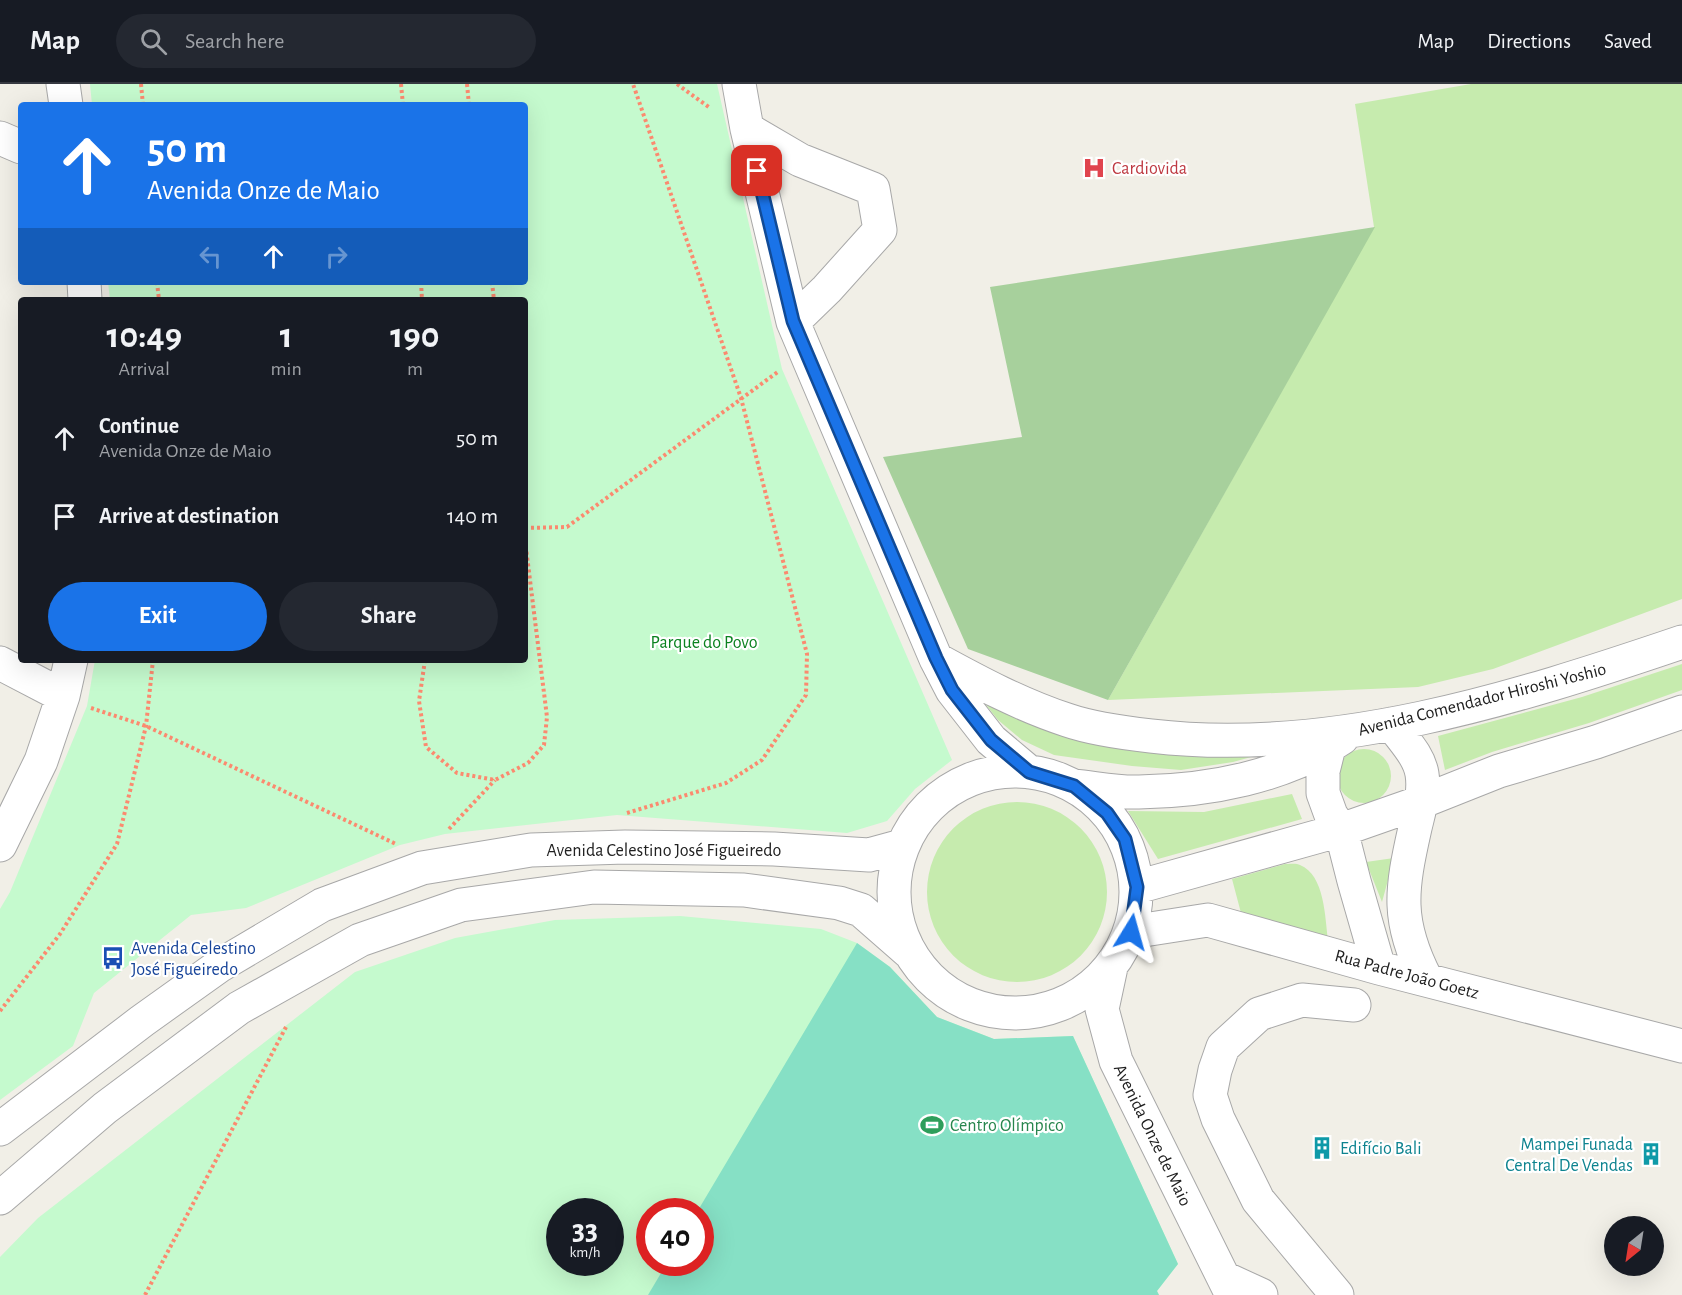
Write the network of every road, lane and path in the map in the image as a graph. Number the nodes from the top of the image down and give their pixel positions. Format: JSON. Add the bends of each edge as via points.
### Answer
{"nodes":[{"id":1,"x":63,"y":84,"type":"edge"},
{"id":2,"x":141,"y":84,"type":"edge"},
{"id":3,"x":401,"y":84,"type":"edge"},
{"id":4,"x":467,"y":84,"type":"edge"},
{"id":5,"x":633,"y":84,"type":"edge"},
{"id":6,"x":677,"y":84,"type":"edge"},
{"id":7,"x":739,"y":84,"type":"edge"},
{"id":8,"x":66,"y":102,"type":"edge"},
{"id":9,"x":143,"y":102,"type":"edge"},
{"id":10,"x":403,"y":102,"type":"edge"},
{"id":11,"x":469,"y":102,"type":"edge"},
{"id":12,"x":714,"y":111,"type":"dead end"},
{"id":13,"x":747,"y":129,"type":"junction"},
{"id":14,"x":0,"y":138,"type":"edge"},
{"id":15,"x":18,"y":146,"type":"edge"},
{"id":16,"x":793,"y":321,"type":"junction"},
{"id":17,"x":782,"y":369,"type":"dead end"},
{"id":18,"x":741,"y":398,"type":"junction"},
{"id":19,"x":528,"y":528,"type":"edge"},
{"id":20,"x":528,"y":564,"type":"edge"},
{"id":21,"x":1682,"y":642,"type":"edge"},
{"id":22,"x":936,"y":658,"type":"junction"},
{"id":23,"x":0,"y":663,"type":"edge"},
{"id":24,"x":70,"y":663,"type":"edge"},
{"id":25,"x":153,"y":663,"type":"edge"},
{"id":26,"x":424,"y":663,"type":"edge"},
{"id":27,"x":63,"y":696,"type":"junction"},
{"id":28,"x":1682,"y":712,"type":"edge"},
{"id":29,"x":1392,"y":724,"type":"junction"},
{"id":30,"x":146,"y":726,"type":"junction"},
{"id":31,"x":1356,"y":729,"type":"junction"},
{"id":32,"x":1329,"y":747,"type":"junction"},
{"id":33,"x":1029,"y":772,"type":"junction"},
{"id":34,"x":495,"y":780,"type":"junction"},
{"id":35,"x":1074,"y":786,"type":"junction"},
{"id":36,"x":1420,"y":802,"type":"junction"},
{"id":37,"x":617,"y":815,"type":"dead end"},
{"id":38,"x":1341,"y":830,"type":"junction"},
{"id":39,"x":445,"y":834,"type":"dead end"},
{"id":40,"x":0,"y":845,"type":"edge"},
{"id":41,"x":400,"y":845,"type":"dead end"},
{"id":42,"x":902,"y":846,"type":"junction"},
{"id":43,"x":1137,"y":887,"type":"junction"},
{"id":44,"x":1131,"y":932,"type":"junction"},
{"id":45,"x":909,"y":952,"type":"junction"},
{"id":46,"x":1111,"y":968,"type":"junction"},
{"id":47,"x":1380,"y":968,"type":"junction"},
{"id":48,"x":1426,"y":979,"type":"junction"},
{"id":49,"x":1354,"y":1005,"type":"dead end"},
{"id":50,"x":0,"y":1011,"type":"edge"},
{"id":51,"x":286,"y":1027,"type":"dead end"},
{"id":52,"x":1682,"y":1046,"type":"edge"},
{"id":53,"x":0,"y":1129,"type":"edge"},
{"id":54,"x":0,"y":1198,"type":"edge"},
{"id":55,"x":1228,"y":1287,"type":"edge"},
{"id":56,"x":146,"y":1295,"type":"edge"},
{"id":57,"x":1261,"y":1295,"type":"edge"},
{"id":58,"x":1337,"y":1295,"type":"edge"}],
"edges":[{"from":1,"to":8,"type":"street"},
{"from":2,"to":9,"type":"path"},
{"from":3,"to":10,"type":"path"},
{"from":4,"to":11,"type":"path"},
{"from":5,"to":18,"type":"path"},
{"from":6,"to":12,"type":"path"},
{"from":7,"to":13,"type":"street"},
{"from":13,"to":16,"type":"street"},
{"from":13,"to":16,"type":"street","via":[[800,160],[873,189],[880,230]]},
{"from":14,"to":15,"type":"street"},
{"from":16,"to":22,"type":"street"},
{"from":17,"to":18,"type":"path"},
{"from":18,"to":19,"type":"path","via":[[567,527]]},
{"from":18,"to":37,"type":"path","via":[[807,654],[806,695],[762,760],[726,783]]},
{"from":20,"to":34,"type":"path","via":[[547,717],[544,745],[528,763]]},
{"from":21,"to":29,"type":"street","name":"Avenida Comendador Hiroshi Yoshio","via":[[1576,678]]},
{"from":22,"to":31,"type":"street","via":[[1018,701],[1069,721],[1130,734],[1184,740],[1247,740]]},
{"from":22,"to":33,"type":"street","via":[[952,690],[991,740]]},
{"from":23,"to":27,"type":"street"},
{"from":24,"to":27,"type":"street"},
{"from":25,"to":30,"type":"path"},
{"from":26,"to":34,"type":"path","via":[[419,701],[426,747],[456,772]]},
{"from":27,"to":30,"type":"path"},
{"from":27,"to":40,"type":"street","via":[[41,761]]},
{"from":28,"to":36,"type":"street","via":[[1499,771]]},
{"from":29,"to":31,"type":"street","name":"Avenida Comendador Hiroshi Yoshio"},
{"from":29,"to":36,"type":"street","via":[[1422,773]]},
{"from":30,"to":41,"type":"path"},
{"from":30,"to":50,"type":"path","via":[[117,844],[60,934]]},
{"from":31,"to":32,"type":"street","name":"Avenida Comendador Hiroshi Yoshio"},
{"from":32,"to":35,"type":"street","name":"Avenida Comendador Hiroshi Yoshio","via":[[1283,768],[1230,783],[1136,792]]},
{"from":32,"to":38,"type":"street","via":[[1323,793]]},
{"from":33,"to":35,"type":"street"},
{"from":33,"to":42,"type":"street","via":[[995,772],[965,782],[930,806]]},
{"from":34,"to":39,"type":"path"},
{"from":35,"to":43,"type":"street","via":[[1107,813],[1125,839]]},
{"from":36,"to":38,"type":"street"},
{"from":36,"to":48,"type":"street","via":[[1403,898],[1405,926]]},
{"from":38,"to":43,"type":"street"},
{"from":38,"to":47,"type":"street"},
{"from":42,"to":45,"type":"street","via":[[894,881],[897,923]]},
{"from":42,"to":53,"type":"street","name":"Avenida Celestino José Figueiredo","via":[[869,855],[625,846],[531,850],[423,868],[322,905],[219,966]]},
{"from":43,"to":44,"type":"street"},
{"from":44,"to":46,"type":"street"},
{"from":44,"to":47,"type":"street","name":"Rua Padre João Goetz","via":[[1208,920]]},
{"from":45,"to":46,"type":"street","via":[[936,985],[979,1008],[1021,1014],[1049,1009],[1087,991]]},
{"from":45,"to":54,"type":"street","name":"Avenida Celestino José Figueiredo","via":[[861,910],[839,903],[744,890],[594,887],[461,905],[360,940],[239,1008],[105,1108]]},
{"from":46,"to":55,"type":"street","name":"Avenida Onze de Maio","via":[[1102,1009],[1116,1061]]},
{"from":47,"to":48,"type":"street","name":"Rua Padre João Goetz"},
{"from":48,"to":52,"type":"street","name":"Rua Padre João Goetz"},
{"from":49,"to":58,"type":"street","via":[[1302,1000],[1259,1014],[1223,1047],[1210,1095],[1258,1200]]},
{"from":51,"to":56,"type":"path"},
{"from":55,"to":57,"type":"street"}]}
